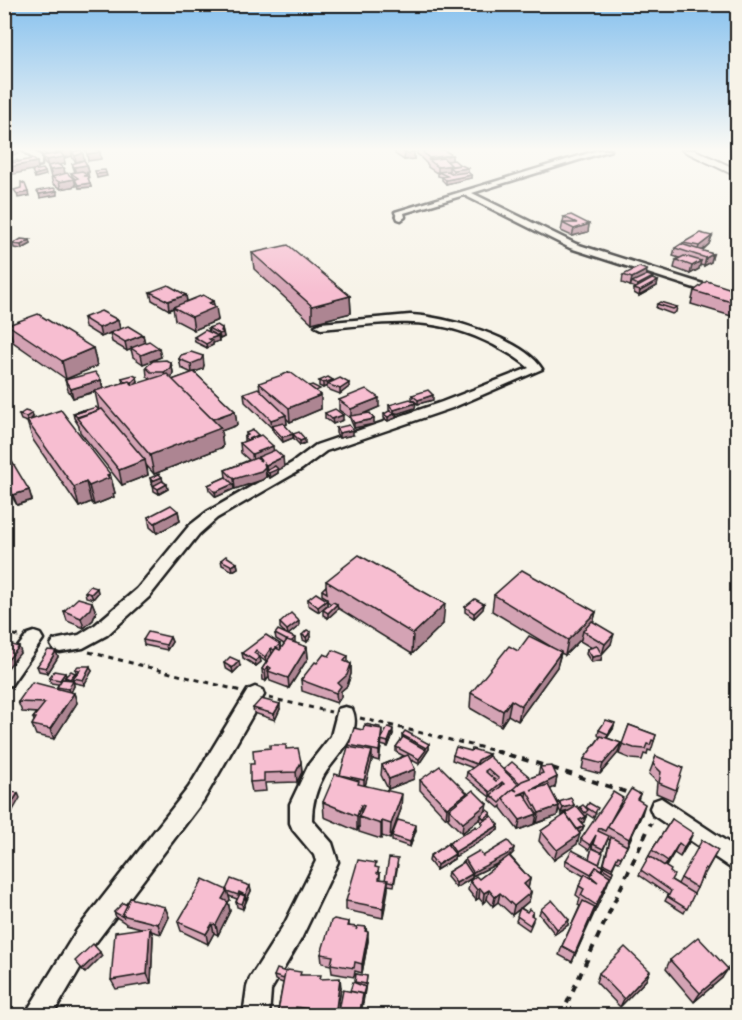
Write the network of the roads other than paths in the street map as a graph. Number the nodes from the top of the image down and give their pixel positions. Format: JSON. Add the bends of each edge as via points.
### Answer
{"nodes":[{"id":1,"x":446,"y":198,"type":"edge"},
{"id":2,"x":475,"y":198,"type":"edge"},
{"id":3,"x":401,"y":217,"type":"dead end"},
{"id":4,"x":738,"y":299,"type":"edge"},
{"id":5,"x":321,"y":326,"type":"dead end"},
{"id":6,"x":34,"y":639,"type":"road end"},
{"id":7,"x":60,"y":645,"type":"road end"},
{"id":8,"x":4,"y":680,"type":"edge"},
{"id":9,"x":255,"y":695,"type":"road end"},
{"id":10,"x":345,"y":715,"type":"road end"},
{"id":11,"x":661,"y":808,"type":"road end"},
{"id":12,"x":738,"y":862,"type":"edge"},
{"id":13,"x":37,"y":1016,"type":"edge"},
{"id":14,"x":256,"y":1016,"type":"edge"}],
"edges":[{"from":1,"to":3,"type":"street","via":[[399,212]]},
{"from":2,"to":4,"type":"street","via":[[573,246]]},
{"from":5,"to":7,"type":"street","via":[[424,318],[501,343],[536,369],[321,448],[212,515],[194,530],[143,593],[101,630],[83,641]]},
{"from":6,"to":8,"type":"street"},
{"from":9,"to":13,"type":"street","via":[[196,794],[85,938]]},
{"from":10,"to":14,"type":"street","via":[[340,739],[316,770],[301,804],[301,823],[324,850],[327,862],[260,987]]},
{"from":11,"to":12,"type":"street"}]}
